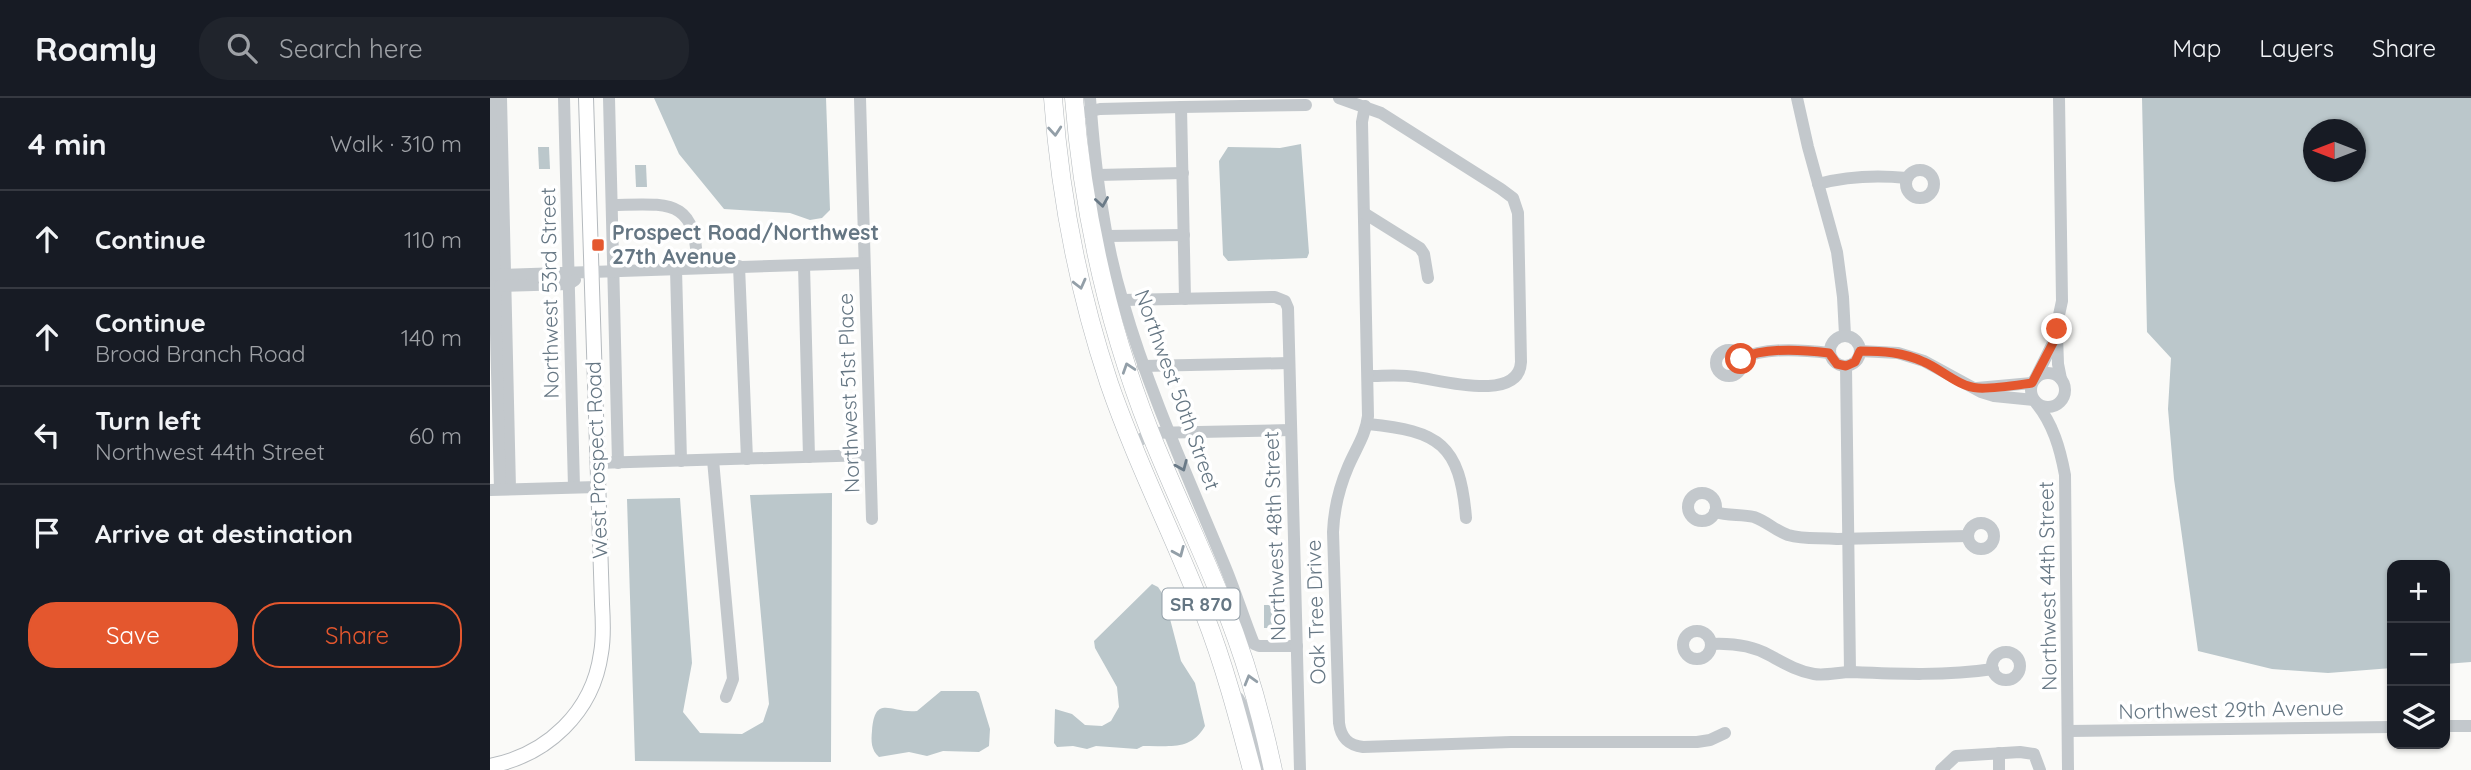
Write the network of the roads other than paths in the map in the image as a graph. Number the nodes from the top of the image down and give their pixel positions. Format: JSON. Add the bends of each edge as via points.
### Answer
{"nodes":[{"id":1,"x":500,"y":98,"type":"edge"},
{"id":2,"x":564,"y":98,"type":"edge"},
{"id":3,"x":586,"y":98,"type":"edge"},
{"id":4,"x":609,"y":98,"type":"edge"},
{"id":5,"x":860,"y":98,"type":"edge"},
{"id":6,"x":1053,"y":98,"type":"edge"},
{"id":7,"x":1072,"y":98,"type":"edge"},
{"id":8,"x":1339,"y":98,"type":"edge"},
{"id":9,"x":1797,"y":98,"type":"edge"},
{"id":10,"x":2059,"y":98,"type":"edge"},
{"id":11,"x":490,"y":99,"type":"edge"},
{"id":12,"x":1282,"y":101,"type":"edge"},
{"id":13,"x":1154,"y":103,"type":"edge"},
{"id":14,"x":1306,"y":105,"type":"dead end"},
{"id":15,"x":1365,"y":106,"type":"junction"},
{"id":16,"x":1181,"y":107,"type":"junction"},
{"id":17,"x":1086,"y":108,"type":"edge"},
{"id":18,"x":494,"y":132,"type":"edge"},
{"id":19,"x":1183,"y":173,"type":"junction"},
{"id":20,"x":1098,"y":175,"type":"junction"},
{"id":21,"x":1907,"y":178,"type":"dead end"},
{"id":22,"x":1818,"y":184,"type":"junction"},
{"id":23,"x":491,"y":204,"type":"edge"},
{"id":24,"x":612,"y":205,"type":"junction"},
{"id":25,"x":1364,"y":214,"type":"junction"},
{"id":26,"x":1184,"y":235,"type":"junction"},
{"id":27,"x":1107,"y":236,"type":"junction"},
{"id":28,"x":864,"y":263,"type":"junction"},
{"id":29,"x":804,"y":265,"type":"junction"},
{"id":30,"x":739,"y":266,"type":"junction"},
{"id":31,"x":697,"y":268,"type":"junction"},
{"id":32,"x":676,"y":269,"type":"junction"},
{"id":33,"x":614,"y":271,"type":"junction"},
{"id":34,"x":591,"y":272,"type":"junction"},
{"id":35,"x":569,"y":278,"type":"junction"},
{"id":36,"x":1428,"y":278,"type":"dead end"},
{"id":37,"x":497,"y":280,"type":"edge"},
{"id":38,"x":1185,"y":299,"type":"junction"},
{"id":39,"x":1122,"y":300,"type":"junction"},
{"id":40,"x":2057,"y":329,"type":"junction"},
{"id":41,"x":1846,"y":335,"type":"junction"},
{"id":42,"x":1860,"y":351,"type":"junction"},
{"id":43,"x":1829,"y":353,"type":"junction"},
{"id":44,"x":493,"y":356,"type":"edge"},
{"id":45,"x":1741,"y":359,"type":"dead end"},
{"id":46,"x":1289,"y":363,"type":"junction"},
{"id":47,"x":1143,"y":366,"type":"junction"},
{"id":48,"x":1846,"y":366,"type":"junction"},
{"id":49,"x":1368,"y":376,"type":"junction"},
{"id":50,"x":2062,"y":379,"type":"junction"},
{"id":51,"x":2034,"y":381,"type":"junction"},
{"id":52,"x":2005,"y":392,"type":"junction"},
{"id":53,"x":2035,"y":401,"type":"junction"},
{"id":54,"x":2062,"y":401,"type":"junction"},
{"id":55,"x":1367,"y":424,"type":"junction"},
{"id":56,"x":494,"y":427,"type":"edge"},
{"id":57,"x":1291,"y":430,"type":"junction"},
{"id":58,"x":1159,"y":432,"type":"junction"},
{"id":59,"x":2057,"y":441,"type":"junction"},
{"id":60,"x":1133,"y":444,"type":"junction"},
{"id":61,"x":869,"y":456,"type":"junction"},
{"id":62,"x":809,"y":457,"type":"junction"},
{"id":63,"x":747,"y":459,"type":"junction"},
{"id":64,"x":713,"y":460,"type":"junction"},
{"id":65,"x":681,"y":461,"type":"junction"},
{"id":66,"x":596,"y":463,"type":"junction"},
{"id":67,"x":618,"y":463,"type":"junction"},
{"id":68,"x":597,"y":486,"type":"junction"},
{"id":69,"x":574,"y":487,"type":"junction"},
{"id":70,"x":500,"y":489,"type":"edge"},
{"id":71,"x":1715,"y":512,"type":"dead end"},
{"id":72,"x":1466,"y":518,"type":"dead end"},
{"id":73,"x":872,"y":519,"type":"dead end"},
{"id":74,"x":1968,"y":536,"type":"dead end"},
{"id":75,"x":1848,"y":538,"type":"junction"},
{"id":76,"x":1712,"y":644,"type":"dead end"},
{"id":77,"x":1297,"y":646,"type":"junction"},
{"id":78,"x":1993,"y":669,"type":"dead end"},
{"id":79,"x":1850,"y":672,"type":"junction"},
{"id":80,"x":1225,"y":673,"type":"junction"},
{"id":81,"x":726,"y":696,"type":"dead end"},
{"id":82,"x":2450,"y":726,"type":"edge"},
{"id":83,"x":2471,"y":726,"type":"edge"},
{"id":84,"x":2387,"y":727,"type":"edge"},
{"id":85,"x":2069,"y":731,"type":"junction"},
{"id":86,"x":1725,"y":733,"type":"dead end"},
{"id":87,"x":1999,"y":753,"type":"junction"},
{"id":88,"x":490,"y":766,"type":"edge"},
{"id":89,"x":1252,"y":770,"type":"edge"},
{"id":90,"x":1262,"y":770,"type":"edge"},
{"id":91,"x":1273,"y":770,"type":"edge"},
{"id":92,"x":1300,"y":770,"type":"edge"},
{"id":93,"x":1941,"y":770,"type":"edge"},
{"id":94,"x":1999,"y":770,"type":"edge"},
{"id":95,"x":2040,"y":770,"type":"edge"},
{"id":96,"x":2070,"y":770,"type":"edge"}],
"edges":[{"from":1,"to":18,"type":"street"},
{"from":2,"to":35,"type":"street","name":"Northwest 53rd Street"},
{"from":3,"to":34,"type":"main road","name":"West Prospect Road"},
{"from":4,"to":24,"type":"street"},
{"from":5,"to":28,"type":"street","name":"Northwest 51st Place"},
{"from":6,"to":60,"type":"highway","number":"SR 870","one_way":true,"via":[[1061,186],[1080,282],[1103,366]]},
{"from":7,"to":17,"type":"highway"},
{"from":8,"to":15,"type":"street"},
{"from":9,"to":22,"type":"street"},
{"from":10,"to":40,"type":"street","via":[[2062,301]]},
{"from":11,"to":18,"type":"street"},
{"from":12,"to":14,"type":"street"},
{"from":12,"to":16,"type":"street"},
{"from":13,"to":16,"type":"street"},
{"from":13,"to":17,"type":"street"},
{"from":15,"to":25,"type":"street","name":"Oak Tree Drive"},
{"from":15,"to":49,"type":"street","via":[[1513,198],[1518,219],[1521,362],[1514,379],[1499,384],[1460,386],[1408,376]]},
{"from":16,"to":19,"type":"street"},
{"from":17,"to":20,"type":"street","name":"Northwest 50th Street"},
{"from":58,"to":17,"type":"highway","number":"SR 870","one_way":true,"via":[[1125,360],[1101,275],[1083,183]]},
{"from":18,"to":23,"type":"street"},
{"from":18,"to":37,"type":"street"},
{"from":19,"to":20,"type":"street"},
{"from":19,"to":26,"type":"street"},
{"from":20,"to":27,"type":"street","name":"Northwest 50th Street","one_way":true},
{"from":21,"to":22,"type":"street","via":[[1853,177]]},
{"from":22,"to":41,"type":"street","via":[[1837,252]]},
{"from":23,"to":37,"type":"street"},
{"from":24,"to":31,"type":"street","via":[[665,204],[682,211],[694,234]]},
{"from":24,"to":33,"type":"street"},
{"from":25,"to":36,"type":"street","via":[[1420,248]]},
{"from":25,"to":49,"type":"street","name":"Oak Tree Drive"},
{"from":26,"to":27,"type":"street"},
{"from":26,"to":38,"type":"street"},
{"from":27,"to":39,"type":"street","name":"Northwest 50th Street"},
{"from":28,"to":29,"type":"street"},
{"from":28,"to":61,"type":"street","name":"Northwest 51st Place"},
{"from":29,"to":30,"type":"street"},
{"from":29,"to":62,"type":"street"},
{"from":30,"to":31,"type":"street"},
{"from":30,"to":63,"type":"street"},
{"from":31,"to":32,"type":"street"},
{"from":32,"to":33,"type":"street"},
{"from":32,"to":65,"type":"street"},
{"from":33,"to":34,"type":"street"},
{"from":33,"to":67,"type":"street"},
{"from":34,"to":35,"type":"street"},
{"from":34,"to":66,"type":"main road","name":"West Prospect Road"},
{"from":35,"to":37,"type":"street"},
{"from":35,"to":69,"type":"street","name":"Northwest 53rd Street"},
{"from":37,"to":44,"type":"street"},
{"from":37,"to":70,"type":"street"},
{"from":38,"to":39,"type":"street"},
{"from":38,"to":46,"type":"street","name":"Northwest 48th Street","via":[[1276,297],[1285,301]]},
{"from":39,"to":47,"type":"street","name":"Northwest 50th Street"},
{"from":40,"to":50,"type":"street"},
{"from":40,"to":51,"type":"street"},
{"from":41,"to":42,"type":"street"},
{"from":41,"to":43,"type":"street","via":[[1832,342]]},
{"from":42,"to":48,"type":"street","via":[[1855,362]]},
{"from":42,"to":52,"type":"street","via":[[1898,353],[1924,361],[1962,383]]},
{"from":43,"to":45,"type":"street","via":[[1762,352]]},
{"from":43,"to":48,"type":"street","via":[[1837,364]]},
{"from":44,"to":56,"type":"street"},
{"from":46,"to":47,"type":"street"},
{"from":46,"to":57,"type":"street","name":"Northwest 48th Street"},
{"from":47,"to":58,"type":"street","name":"Northwest 50th Street"},
{"from":48,"to":75,"type":"street"},
{"from":49,"to":55,"type":"street","name":"Oak Tree Drive"},
{"from":50,"to":51,"type":"street","via":[[2048,373]]},
{"from":50,"to":54,"type":"street","via":[[2066,393]]},
{"from":51,"to":52,"type":"street"},
{"from":51,"to":53,"type":"street","via":[[2031,393]]},
{"from":52,"to":53,"type":"street"},
{"from":53,"to":54,"type":"street","via":[[2051,408]]},
{"from":53,"to":59,"type":"street","name":"Northwest 44th Street"},
{"from":54,"to":59,"type":"street","name":"Northwest 44th Street"},
{"from":55,"to":72,"type":"street","via":[[1410,430],[1442,445],[1460,477]]},
{"from":55,"to":86,"type":"street","name":"Oak Tree Drive","via":[[1334,512],[1339,723],[1345,740],[1363,747],[1670,742],[1710,740]]},
{"from":56,"to":70,"type":"street"},
{"from":57,"to":58,"type":"street"},
{"from":57,"to":77,"type":"street","name":"Northwest 48th Street"},
{"from":58,"to":60,"type":"street"},
{"from":58,"to":77,"type":"street","name":"Northwest 50th Street","one_way":true,"via":[[1225,566],[1254,643]]},
{"from":91,"to":58,"type":"highway","number":"SR 870","one_way":true,"via":[[1246,668]]},
{"from":59,"to":85,"type":"street","name":"Northwest 44th Street","via":[[2065,475]]},
{"from":60,"to":80,"type":"highway","number":"SR 870","one_way":true},
{"from":61,"to":62,"type":"street"},
{"from":61,"to":73,"type":"street","name":"Northwest 51st Place"},
{"from":62,"to":63,"type":"street"},
{"from":63,"to":64,"type":"street"},
{"from":64,"to":65,"type":"street"},
{"from":64,"to":81,"type":"street","via":[[733,679]]},
{"from":65,"to":67,"type":"street"},
{"from":66,"to":67,"type":"street"},
{"from":66,"to":68,"type":"main road","name":"West Prospect Road"},
{"from":68,"to":69,"type":"street"},
{"from":68,"to":88,"type":"main road","name":"West Prospect Road","via":[[603,638],[595,678],[580,709],[557,734],[525,755]]},
{"from":69,"to":70,"type":"street"},
{"from":71,"to":75,"type":"street","via":[[1757,518],[1787,534],[1812,540]]},
{"from":74,"to":75,"type":"street"},
{"from":75,"to":79,"type":"street"},
{"from":76,"to":79,"type":"street","via":[[1743,645],[1816,675]]},
{"from":77,"to":92,"type":"street","name":"Northwest 48th Street"},
{"from":78,"to":79,"type":"street"},
{"from":80,"to":89,"type":"highway","number":"SR 870"},
{"from":80,"to":90,"type":"street","via":[[1249,718]]},
{"from":82,"to":83,"type":"street"},
{"from":84,"to":85,"type":"street","name":"Northwest 29th Avenue"},
{"from":85,"to":96,"type":"street","name":"Northwest 44th Street"},
{"from":87,"to":93,"type":"street","via":[[1956,756]]},
{"from":87,"to":94,"type":"street"},
{"from":87,"to":95,"type":"street","via":[[2034,754]]}]}
